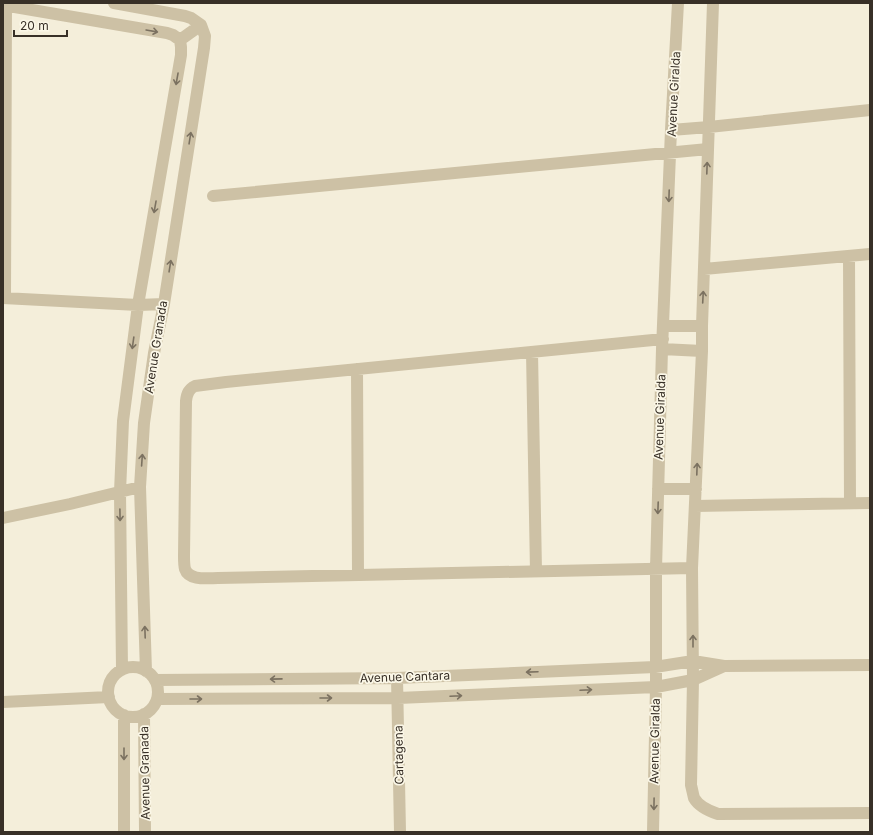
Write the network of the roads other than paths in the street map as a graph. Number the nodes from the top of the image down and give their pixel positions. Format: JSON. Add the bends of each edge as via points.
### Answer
{"nodes":[{"id":1,"x":114,"y":3,"type":"edge"},
{"id":2,"x":678,"y":3,"type":"edge"},
{"id":3,"x":713,"y":3,"type":"edge"},
{"id":4,"x":5,"y":4,"type":"edge"},
{"id":5,"x":201,"y":25,"type":"junction"},
{"id":6,"x":180,"y":40,"type":"junction"},
{"id":7,"x":870,"y":110,"type":"edge"},
{"id":8,"x":709,"y":127,"type":"junction"},
{"id":9,"x":672,"y":130,"type":"junction"},
{"id":10,"x":708,"y":149,"type":"junction"},
{"id":11,"x":671,"y":152,"type":"junction"},
{"id":12,"x":213,"y":196,"type":"dead end"},
{"id":13,"x":870,"y":254,"type":"edge"},
{"id":14,"x":849,"y":256,"type":"junction"},
{"id":15,"x":704,"y":269,"type":"junction"},
{"id":16,"x":4,"y":298,"type":"edge"},
{"id":17,"x":164,"y":304,"type":"junction"},
{"id":18,"x":138,"y":305,"type":"junction"},
{"id":19,"x":663,"y":326,"type":"junction"},
{"id":20,"x":702,"y":326,"type":"junction"},
{"id":21,"x":663,"y":344,"type":"junction"},
{"id":22,"x":702,"y":351,"type":"junction"},
{"id":23,"x":532,"y":352,"type":"junction"},
{"id":24,"x":357,"y":369,"type":"junction"},
{"id":25,"x":140,"y":487,"type":"junction"},
{"id":26,"x":658,"y":489,"type":"junction"},
{"id":27,"x":696,"y":489,"type":"junction"},
{"id":28,"x":120,"y":492,"type":"junction"},
{"id":29,"x":850,"y":503,"type":"junction"},
{"id":30,"x":870,"y":503,"type":"edge"},
{"id":31,"x":696,"y":506,"type":"junction"},
{"id":32,"x":3,"y":518,"type":"edge"},
{"id":33,"x":692,"y":568,"type":"junction"},
{"id":34,"x":656,"y":569,"type":"junction"},
{"id":35,"x":536,"y":571,"type":"junction"},
{"id":36,"x":358,"y":575,"type":"junction"},
{"id":37,"x":693,"y":661,"type":"junction"},
{"id":38,"x":870,"y":665,"type":"edge"},
{"id":39,"x":724,"y":666,"type":"junction"},
{"id":40,"x":655,"y":667,"type":"junction"},
{"id":41,"x":122,"y":669,"type":"junction"},
{"id":42,"x":146,"y":671,"type":"junction"},
{"id":43,"x":397,"y":678,"type":"junction"},
{"id":44,"x":155,"y":680,"type":"junction"},
{"id":45,"x":693,"y":680,"type":"junction"},
{"id":46,"x":656,"y":687,"type":"junction"},
{"id":47,"x":109,"y":698,"type":"junction"},
{"id":48,"x":398,"y":698,"type":"junction"},
{"id":49,"x":157,"y":699,"type":"junction"},
{"id":50,"x":3,"y":702,"type":"edge"},
{"id":51,"x":144,"y":714,"type":"junction"},
{"id":52,"x":124,"y":715,"type":"junction"},
{"id":53,"x":870,"y":813,"type":"edge"},
{"id":54,"x":124,"y":832,"type":"edge"},
{"id":55,"x":145,"y":832,"type":"edge"},
{"id":56,"x":400,"y":832,"type":"edge"},
{"id":57,"x":653,"y":832,"type":"edge"}],
"edges":[{"from":1,"to":5,"type":"street","via":[[184,16]]},
{"from":2,"to":9,"type":"street","name":"Avenue Giralda"},
{"from":3,"to":8,"type":"street"},
{"from":4,"to":6,"type":"street","one_way":true,"via":[[166,33]]},
{"from":4,"to":16,"type":"street"},
{"from":5,"to":6,"type":"street"},
{"from":17,"to":5,"type":"street","name":"Avenue Granada","one_way":true,"via":[[204,48],[205,36]]},
{"from":6,"to":18,"type":"street","name":"Avenue Granada","one_way":true,"via":[[181,54]]},
{"from":7,"to":8,"type":"street"},
{"from":8,"to":9,"type":"street"},
{"from":8,"to":10,"type":"street"},
{"from":9,"to":11,"type":"street","name":"Avenue Giralda"},
{"from":10,"to":11,"type":"street"},
{"from":15,"to":10,"type":"street","one_way":true},
{"from":11,"to":12,"type":"street"},
{"from":11,"to":19,"type":"street","name":"Avenue Giralda","one_way":true},
{"from":13,"to":14,"type":"street"},
{"from":14,"to":15,"type":"street"},
{"from":14,"to":29,"type":"street"},
{"from":20,"to":15,"type":"street","one_way":true},
{"from":16,"to":18,"type":"street"},
{"from":17,"to":18,"type":"street"},
{"from":25,"to":17,"type":"street","name":"Avenue Granada","one_way":true,"via":[[144,423]]},
{"from":18,"to":28,"type":"street","name":"Avenue Granada","one_way":true,"via":[[123,421]]},
{"from":19,"to":20,"type":"street"},
{"from":19,"to":21,"type":"street","name":"Avenue Giralda"},
{"from":20,"to":22,"type":"street"},
{"from":21,"to":22,"type":"street"},
{"from":21,"to":23,"type":"street"},
{"from":21,"to":26,"type":"street","name":"Avenue Giralda"},
{"from":27,"to":22,"type":"street","one_way":true},
{"from":23,"to":24,"type":"street"},
{"from":23,"to":35,"type":"street"},
{"from":24,"to":36,"type":"street"},
{"from":24,"to":36,"type":"street","via":[[202,384],[191,388],[186,401],[184,556],[186,569],[194,577]]},
{"from":25,"to":28,"type":"street"},
{"from":42,"to":25,"type":"street","name":"Avenue Granada","one_way":true},
{"from":26,"to":27,"type":"street"},
{"from":26,"to":34,"type":"street","name":"Avenue Giralda","one_way":true},
{"from":27,"to":31,"type":"street"},
{"from":28,"to":32,"type":"street"},
{"from":28,"to":41,"type":"street","name":"Avenue Granada","one_way":true},
{"from":29,"to":30,"type":"street"},
{"from":29,"to":31,"type":"street"},
{"from":31,"to":33,"type":"street"},
{"from":33,"to":34,"type":"street"},
{"from":37,"to":33,"type":"street","one_way":true},
{"from":34,"to":35,"type":"street"},
{"from":34,"to":40,"type":"street","name":"Avenue Giralda"},
{"from":35,"to":36,"type":"street"},
{"from":37,"to":39,"type":"street","name":"Avenue Cantara"},
{"from":37,"to":40,"type":"street","name":"Avenue Cantara"},
{"from":37,"to":45,"type":"street"},
{"from":38,"to":39,"type":"street"},
{"from":39,"to":45,"type":"street"},
{"from":40,"to":43,"type":"street","name":"Avenue Cantara","one_way":true},
{"from":40,"to":46,"type":"street","name":"Avenue Giralda"},
{"from":41,"to":42,"type":"street","via":[[139,667]]},
{"from":41,"to":47,"type":"street","via":[[110,681]]},
{"from":42,"to":44,"type":"street"},
{"from":43,"to":44,"type":"street","name":"Avenue Cantara","one_way":true},
{"from":43,"to":48,"type":"street","name":"Cartagena"},
{"from":44,"to":49,"type":"street"},
{"from":45,"to":46,"type":"street"},
{"from":45,"to":53,"type":"street","via":[[691,785],[694,798],[701,806],[718,814]]},
{"from":48,"to":46,"type":"street","one_way":true},
{"from":46,"to":57,"type":"street","name":"Avenue Giralda","one_way":true},
{"from":47,"to":50,"type":"street"},
{"from":47,"to":52,"type":"street","via":[[115,709]]},
{"from":49,"to":48,"type":"street","one_way":true},
{"from":48,"to":56,"type":"street","name":"Cartagena"},
{"from":49,"to":51,"type":"street"},
{"from":51,"to":52,"type":"street"},
{"from":51,"to":55,"type":"street","name":"Avenue Granada"},
{"from":52,"to":54,"type":"street","name":"Avenue Granada","one_way":true}]}
